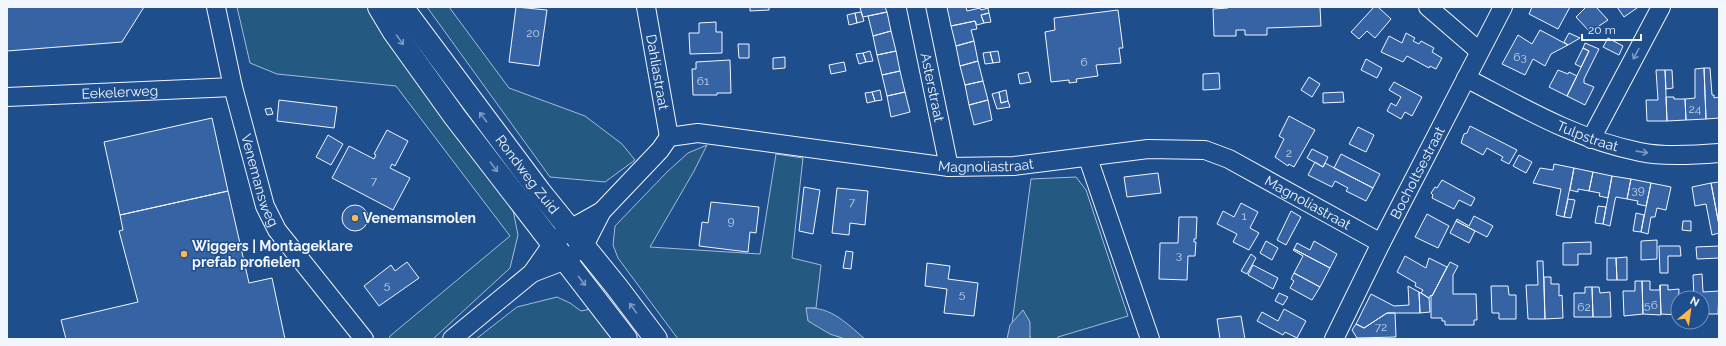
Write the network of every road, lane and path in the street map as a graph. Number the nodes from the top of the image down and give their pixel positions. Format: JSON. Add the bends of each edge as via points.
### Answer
{"nodes":[{"id":1,"x":216,"y":7,"type":"edge"},
{"id":2,"x":379,"y":7,"type":"edge"},
{"id":3,"x":402,"y":7,"type":"edge"},
{"id":4,"x":646,"y":7,"type":"edge"},
{"id":5,"x":916,"y":7,"type":"edge"},
{"id":6,"x":1428,"y":7,"type":"edge"},
{"id":7,"x":1503,"y":7,"type":"edge"},
{"id":8,"x":1661,"y":7,"type":"edge"},
{"id":9,"x":1479,"y":52,"type":"junction"},
{"id":10,"x":1466,"y":78,"type":"junction"},
{"id":11,"x":234,"y":87,"type":"junction"},
{"id":12,"x":7,"y":96,"type":"edge"},
{"id":13,"x":669,"y":137,"type":"junction"},
{"id":14,"x":1591,"y":139,"type":"junction"},
{"id":15,"x":1719,"y":152,"type":"edge"},
{"id":16,"x":1088,"y":158,"type":"junction"},
{"id":17,"x":949,"y":167,"type":"junction"},
{"id":18,"x":602,"y":211,"type":"junction"},
{"id":19,"x":570,"y":229,"type":"junction"},
{"id":20,"x":552,"y":243,"type":"junction"},
{"id":21,"x":1381,"y":243,"type":"junction"},
{"id":22,"x":584,"y":246,"type":"junction"},
{"id":23,"x":566,"y":260,"type":"junction"},
{"id":24,"x":532,"y":273,"type":"junction"},
{"id":25,"x":364,"y":339,"type":"edge"},
{"id":26,"x":452,"y":339,"type":"edge"},
{"id":27,"x":626,"y":339,"type":"edge"},
{"id":28,"x":656,"y":339,"type":"edge"},
{"id":29,"x":1150,"y":339,"type":"edge"},
{"id":30,"x":1334,"y":339,"type":"edge"}],
"edges":[{"from":1,"to":11,"type":"street","name":"Venemansweg"},
{"from":2,"to":20,"type":"main road","name":"Rondweg Zuid","one_way":true,"via":[[455,117]]},
{"from":19,"to":3,"type":"main road","name":"Rondweg Zuid","one_way":true,"via":[[472,103]]},
{"from":4,"to":13,"type":"street","name":"Dahliastraat"},
{"from":5,"to":17,"type":"street","name":"Asterstraat"},
{"from":6,"to":9,"type":"street"},
{"from":7,"to":9,"type":"street","name":"Bocholtsestraat"},
{"from":8,"to":14,"type":"street","one_way":true},
{"from":9,"to":10,"type":"street","name":"Bocholtsestraat"},
{"from":10,"to":14,"type":"street","name":"Tulpstraat","via":[[1562,128]]},
{"from":10,"to":21,"type":"street","name":"Bocholtsestraat"},
{"from":11,"to":12,"type":"street","name":"Eekelerweg"},
{"from":11,"to":25,"type":"street","name":"Venemansweg","via":[[265,206],[274,224]]},
{"from":13,"to":17,"type":"street","name":"Magnoliastraat","via":[[698,133]]},
{"from":13,"to":18,"type":"street","via":[[660,150]]},
{"from":14,"to":15,"type":"street","name":"Tulpstraat","one_way":true,"via":[[1641,152],[1694,155]]},
{"from":16,"to":17,"type":"street","name":"Magnoliastraat","via":[[1014,166]]},
{"from":16,"to":21,"type":"street","name":"Magnoliastraat","via":[[1148,149],[1205,150],[1229,159]]},
{"from":16,"to":29,"type":"street"},
{"from":18,"to":19,"type":"street"},
{"from":18,"to":22,"type":"street"},
{"from":19,"to":20,"type":"street"},
{"from":19,"to":22,"type":"main road","name":"Rondweg Zuid"},
{"from":20,"to":23,"type":"main road","name":"Rondweg Zuid"},
{"from":20,"to":24,"type":"street"},
{"from":21,"to":30,"type":"street","name":"Bocholtsestraat"},
{"from":22,"to":23,"type":"street"},
{"from":28,"to":22,"type":"main road","name":"Rondweg Zuid","one_way":true},
{"from":23,"to":24,"type":"street"},
{"from":23,"to":27,"type":"main road","name":"Rondweg Zuid","one_way":true},
{"from":24,"to":26,"type":"street"}]}
